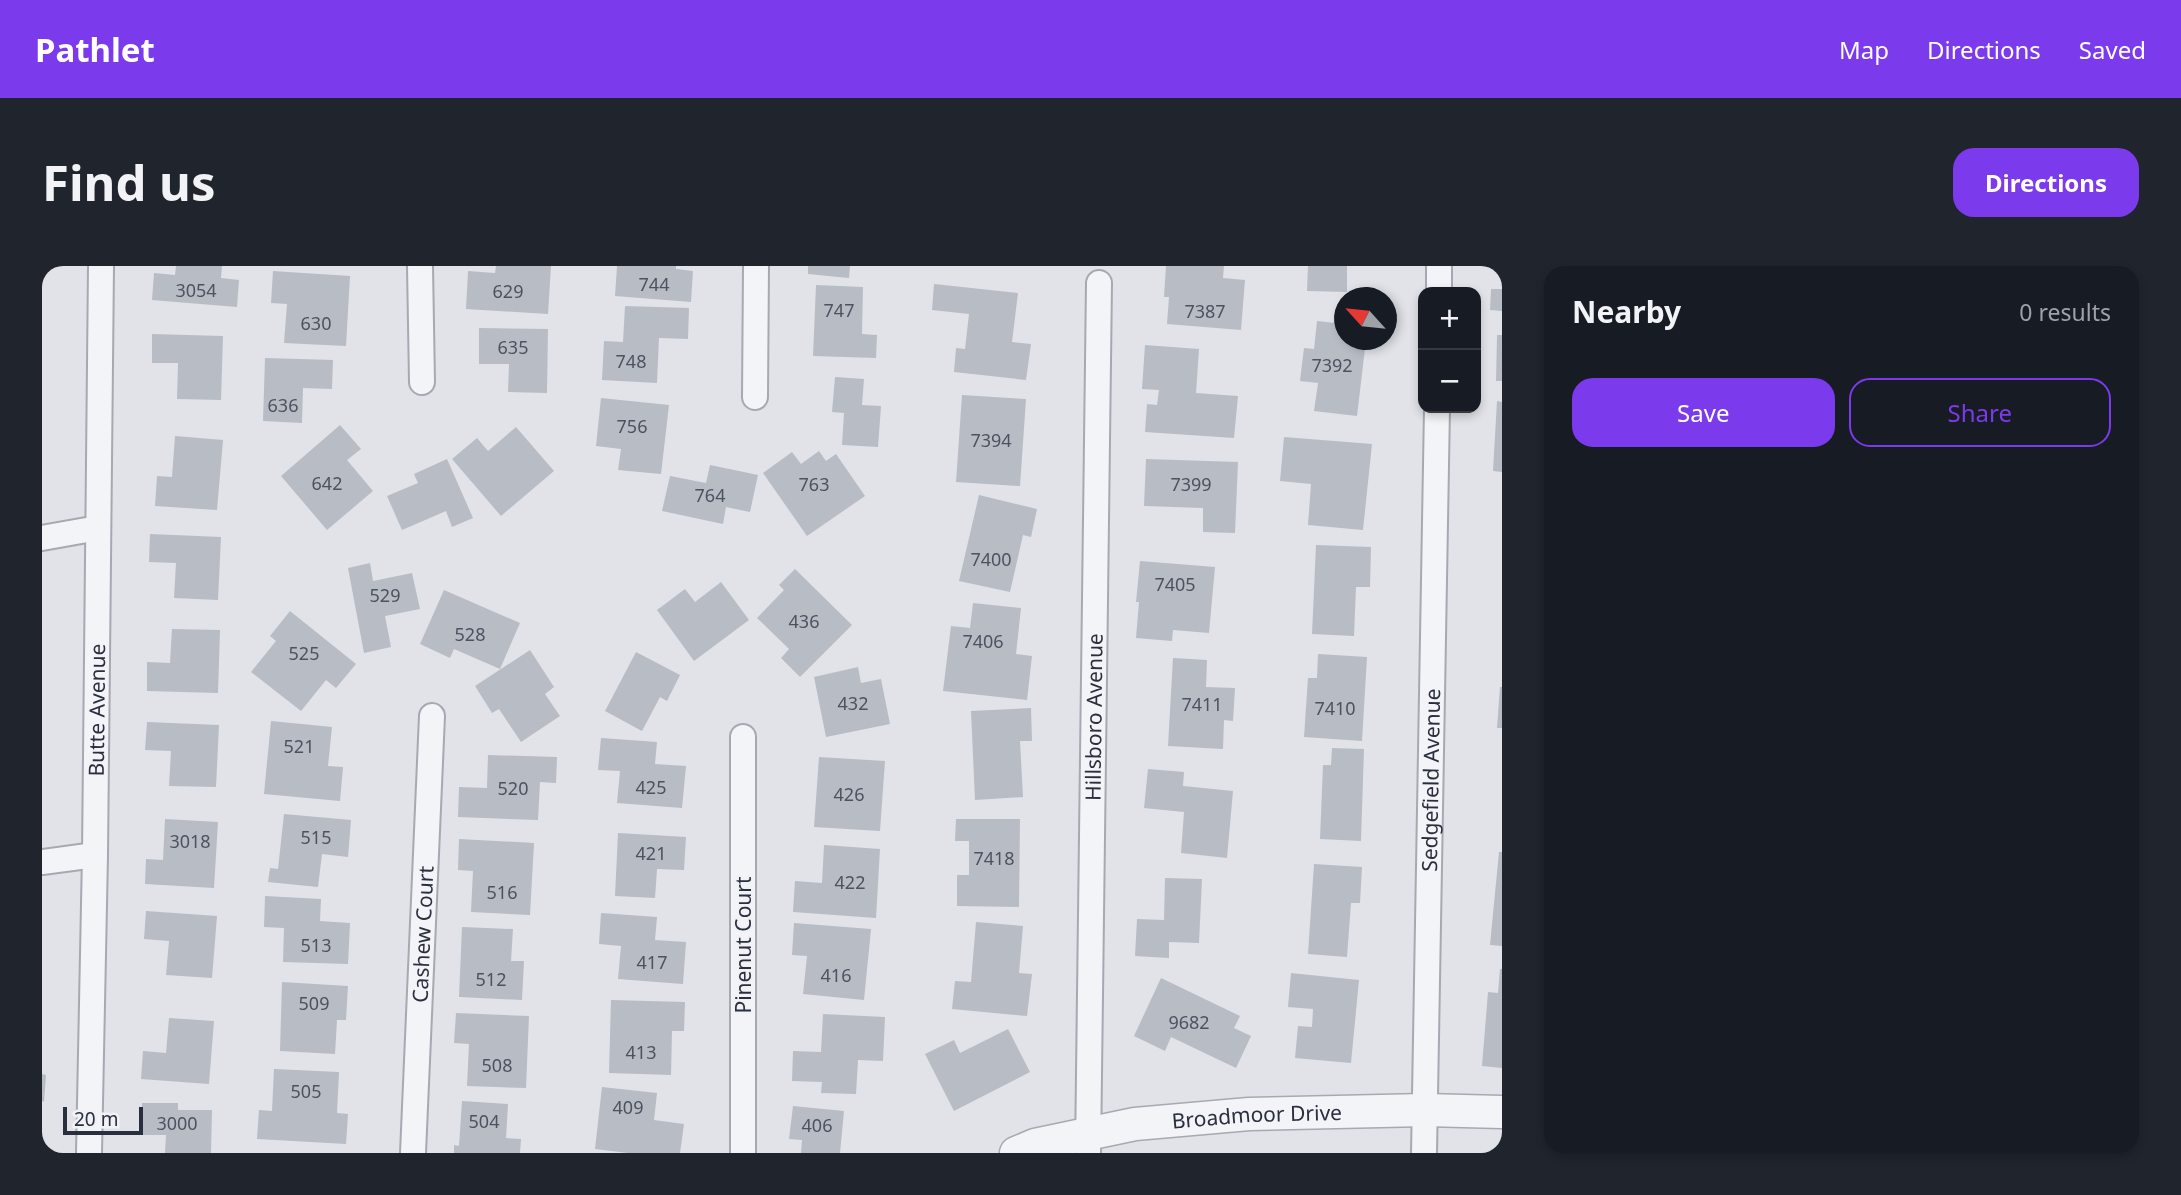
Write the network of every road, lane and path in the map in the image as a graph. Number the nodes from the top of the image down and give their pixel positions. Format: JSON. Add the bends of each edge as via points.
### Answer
{"nodes":[{"id":1,"x":101,"y":266,"type":"edge"},
{"id":2,"x":420,"y":266,"type":"edge"},
{"id":3,"x":756,"y":266,"type":"edge"},
{"id":4,"x":1439,"y":266,"type":"edge"},
{"id":5,"x":1099,"y":283,"type":"dead end"},
{"id":6,"x":1439,"y":287,"type":"edge"},
{"id":7,"x":422,"y":382,"type":"dead end"},
{"id":8,"x":755,"y":397,"type":"dead end"},
{"id":9,"x":1437,"y":413,"type":"edge"},
{"id":10,"x":98,"y":528,"type":"junction"},
{"id":11,"x":42,"y":538,"type":"edge"},
{"id":12,"x":432,"y":716,"type":"dead end"},
{"id":13,"x":743,"y":737,"type":"dead end"},
{"id":14,"x":95,"y":855,"type":"junction"},
{"id":15,"x":42,"y":862,"type":"edge"},
{"id":16,"x":1425,"y":1110,"type":"junction"},
{"id":17,"x":1502,"y":1112,"type":"edge"},
{"id":18,"x":1088,"y":1143,"type":"edge"},
{"id":19,"x":89,"y":1153,"type":"edge"},
{"id":20,"x":412,"y":1153,"type":"edge"},
{"id":21,"x":743,"y":1153,"type":"edge"},
{"id":22,"x":1016,"y":1153,"type":"edge"},
{"id":23,"x":1424,"y":1153,"type":"edge"}],
"edges":[{"from":1,"to":10,"type":"street","name":"Butte Avenue"},
{"from":2,"to":7,"type":"street"},
{"from":3,"to":8,"type":"street"},
{"from":4,"to":6,"type":"street"},
{"from":5,"to":18,"type":"street","name":"Hillsboro Avenue"},
{"from":9,"to":16,"type":"street","name":"Sedgefield Avenue"},
{"from":10,"to":11,"type":"street"},
{"from":10,"to":14,"type":"street","name":"Butte Avenue"},
{"from":12,"to":20,"type":"street","name":"Cashew Court"},
{"from":13,"to":21,"type":"street","name":"Pinenut Court"},
{"from":14,"to":15,"type":"street"},
{"from":14,"to":19,"type":"street","name":"Butte Avenue"},
{"from":16,"to":17,"type":"street","name":"Broadmoor Drive"},
{"from":16,"to":18,"type":"street","name":"Broadmoor Drive","via":[[1249,1114],[1135,1124]]},
{"from":16,"to":23,"type":"street","name":"Sedgefield Avenue"},
{"from":18,"to":22,"type":"street","name":"Broadmoor Drive","via":[[1035,1145]]}]}
